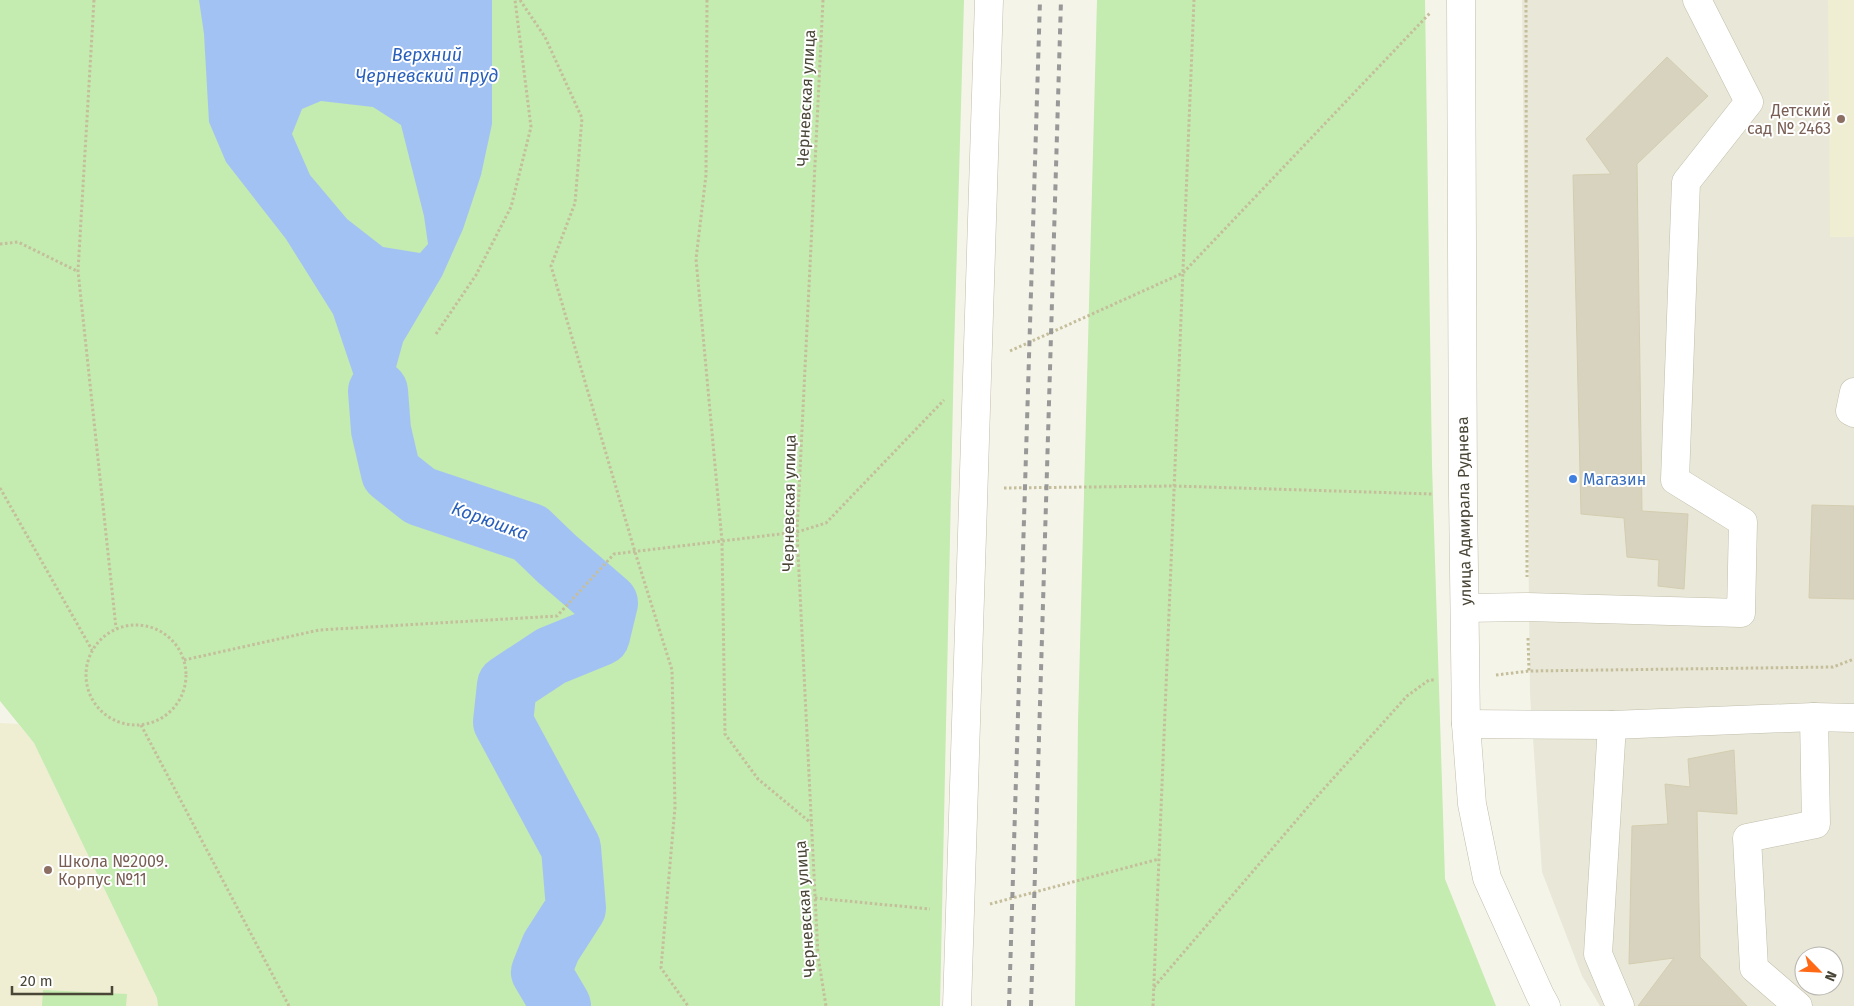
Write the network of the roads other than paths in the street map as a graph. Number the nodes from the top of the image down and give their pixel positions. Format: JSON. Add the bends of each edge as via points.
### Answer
{"nodes":[{"id":1,"x":989,"y":0,"type":"edge"},
{"id":2,"x":1697,"y":0,"type":"edge"},
{"id":3,"x":1448,"y":4,"type":"edge"},
{"id":4,"x":1854,"y":392,"type":"edge"},
{"id":5,"x":1854,"y":414,"type":"edge"},
{"id":6,"x":1465,"y":608,"type":"junction"},
{"id":7,"x":1814,"y":717,"type":"junction"},
{"id":8,"x":1854,"y":718,"type":"edge"},
{"id":9,"x":1466,"y":724,"type":"junction"},
{"id":10,"x":1612,"y":725,"type":"junction"},
{"id":11,"x":957,"y":1006,"type":"edge"},
{"id":12,"x":1546,"y":1006,"type":"edge"},
{"id":13,"x":1620,"y":1006,"type":"edge"},
{"id":14,"x":1798,"y":1006,"type":"edge"}],
"edges":[{"from":1,"to":11,"type":"street"},
{"from":2,"to":6,"type":"street","via":[[1749,102],[1686,182],[1675,480],[1743,522],[1741,613]]},
{"from":3,"to":6,"type":"street","name":"улица Адмирала Руднева"},
{"from":4,"to":5,"type":"street","via":[[1850,410]]},
{"from":6,"to":9,"type":"street","name":"улица Адмирала Руднева"},
{"from":7,"to":8,"type":"street"},
{"from":7,"to":10,"type":"street"},
{"from":7,"to":14,"type":"street","via":[[1816,824],[1748,838],[1754,968]]},
{"from":9,"to":10,"type":"street"},
{"from":9,"to":12,"type":"street","name":"улица Адмирала Руднева","via":[[1472,804],[1486,878]]},
{"from":10,"to":13,"type":"street","via":[[1598,954]]}]}
